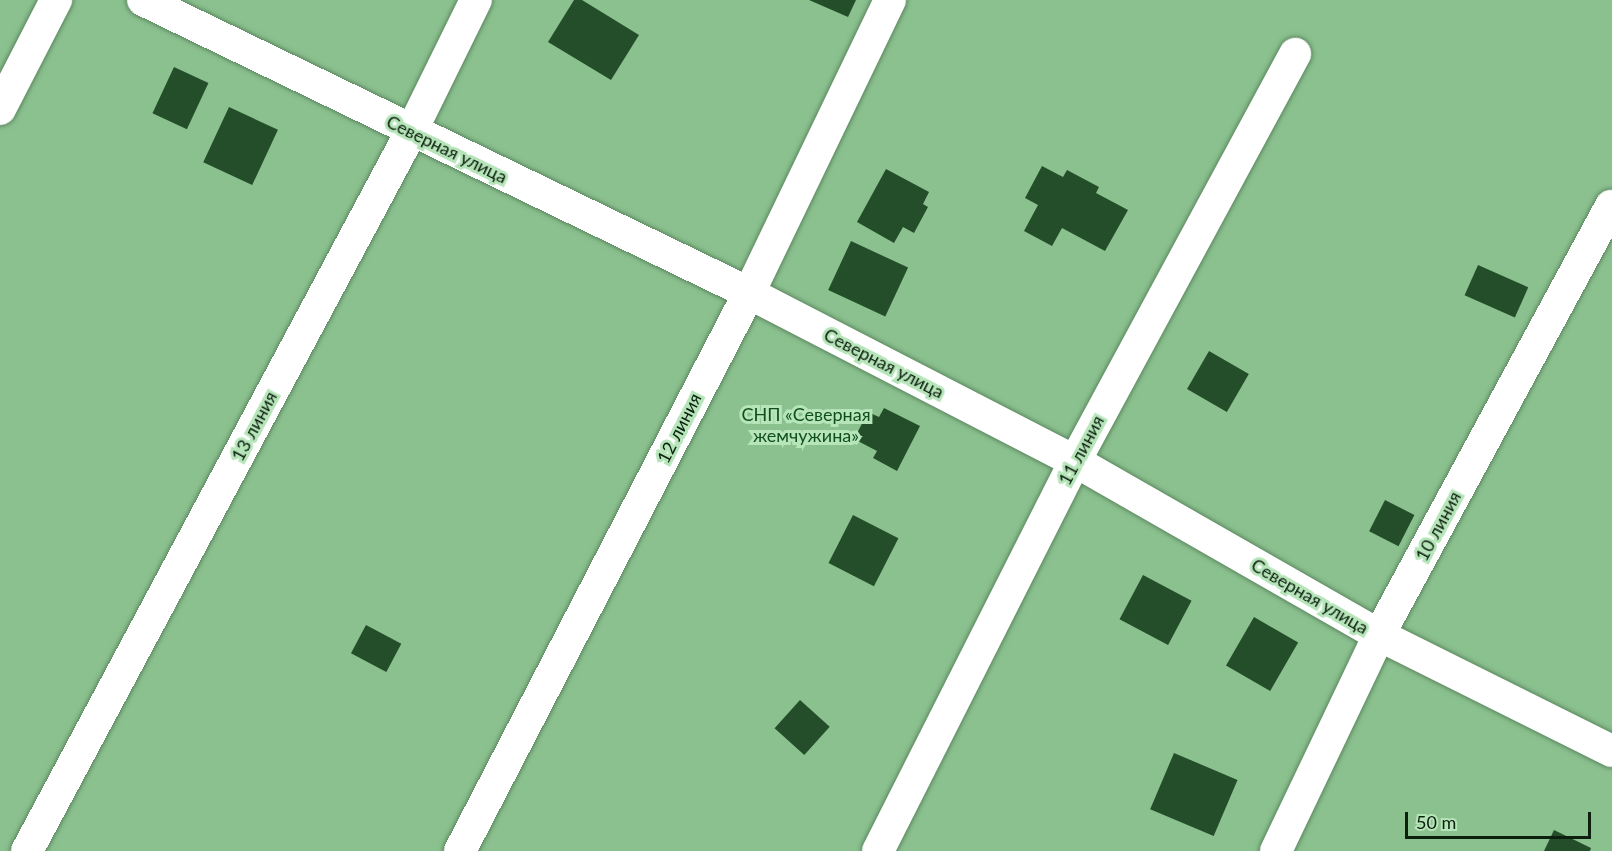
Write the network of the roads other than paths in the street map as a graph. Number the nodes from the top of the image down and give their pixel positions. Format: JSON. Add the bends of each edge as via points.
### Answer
{"nodes":[{"id":1,"x":56,"y":0,"type":"edge"},
{"id":2,"x":143,"y":0,"type":"edge"},
{"id":3,"x":476,"y":0,"type":"edge"},
{"id":4,"x":890,"y":0,"type":"edge"},
{"id":5,"x":1295,"y":54,"type":"dead end"},
{"id":6,"x":0,"y":109,"type":"edge"},
{"id":7,"x":411,"y":132,"type":"junction"},
{"id":8,"x":1611,"y":206,"type":"edge"},
{"id":9,"x":749,"y":293,"type":"junction"},
{"id":10,"x":1075,"y":461,"type":"junction"},
{"id":11,"x":1379,"y":636,"type":"junction"},
{"id":12,"x":1612,"y":751,"type":"edge"},
{"id":13,"x":27,"y":851,"type":"edge"},
{"id":14,"x":460,"y":851,"type":"edge"},
{"id":15,"x":878,"y":851,"type":"edge"},
{"id":16,"x":1276,"y":851,"type":"edge"}],
"edges":[{"from":1,"to":6,"type":"street"},
{"from":2,"to":7,"type":"street","name":"Северная улица"},
{"from":3,"to":7,"type":"street","name":"13 линия"},
{"from":4,"to":9,"type":"street","name":"12 линия"},
{"from":5,"to":10,"type":"street","name":"11 линия"},
{"from":7,"to":9,"type":"street","name":"Северная улица"},
{"from":7,"to":13,"type":"street","name":"13 линия"},
{"from":8,"to":11,"type":"street","name":"10 линия"},
{"from":9,"to":10,"type":"street","name":"Северная улица"},
{"from":9,"to":14,"type":"street","name":"12 линия"},
{"from":10,"to":11,"type":"street","name":"Северная улица"},
{"from":10,"to":15,"type":"street","name":"11 линия"},
{"from":11,"to":12,"type":"street","name":"Северная улица"},
{"from":11,"to":16,"type":"street","name":"10 линия"}]}
